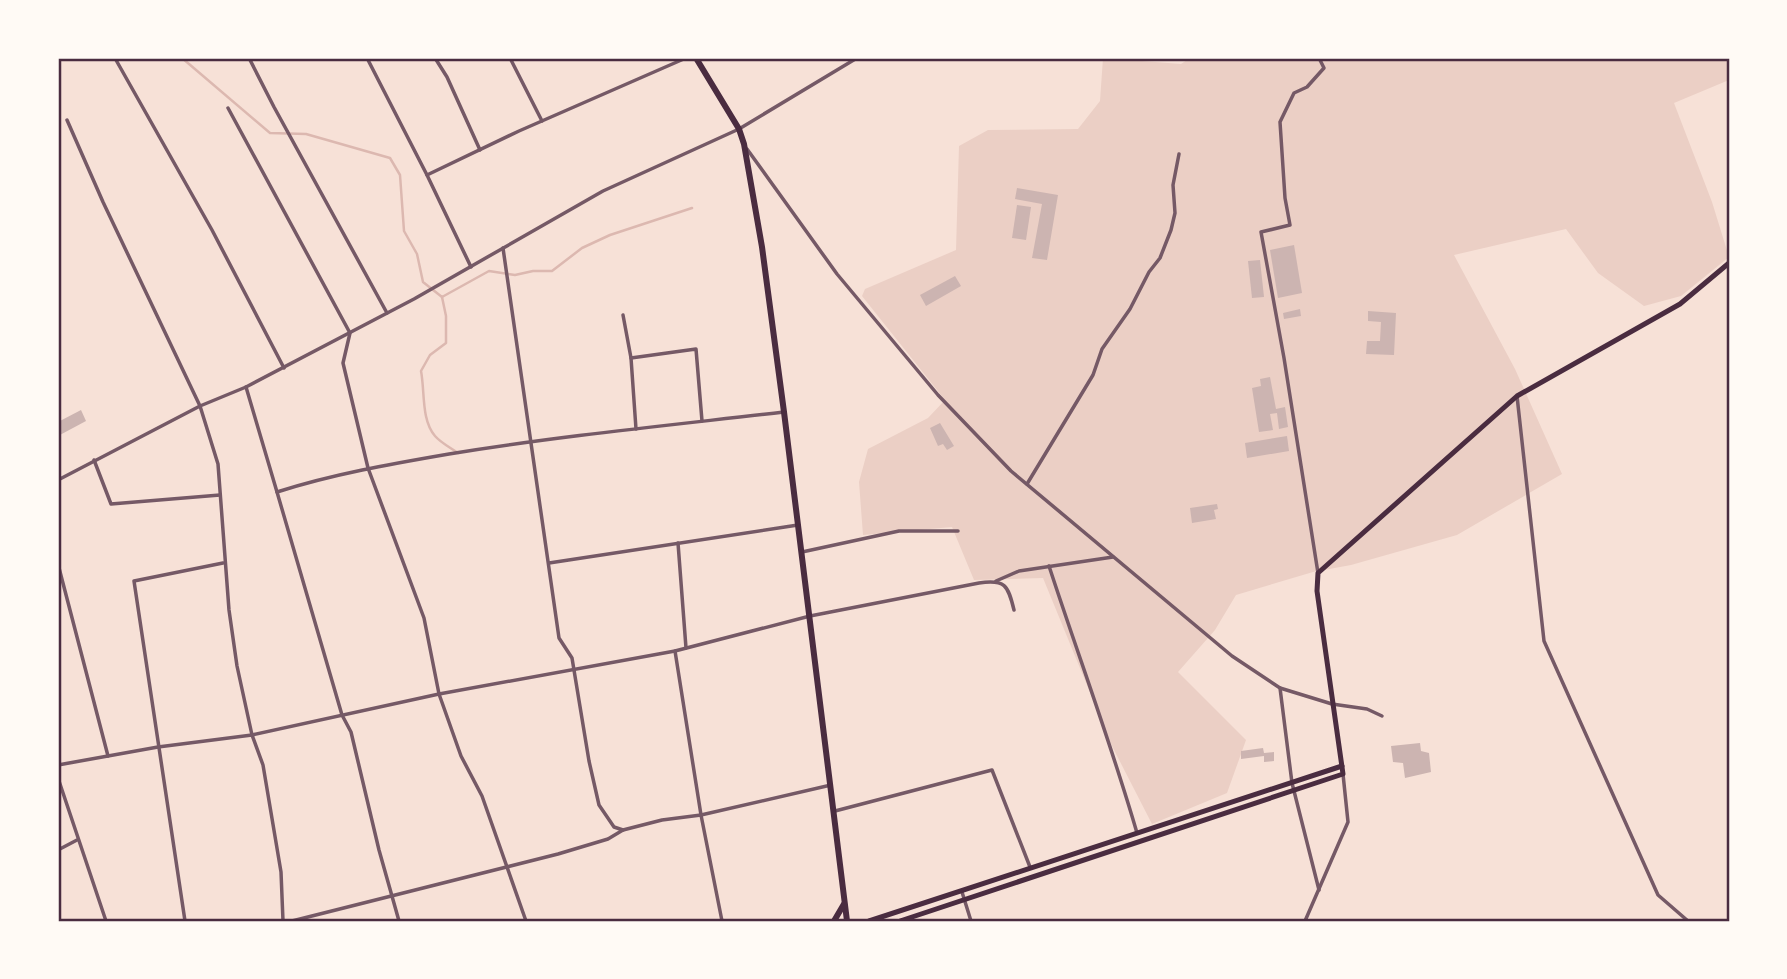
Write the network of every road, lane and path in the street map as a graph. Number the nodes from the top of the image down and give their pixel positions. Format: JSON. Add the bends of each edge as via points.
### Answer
{"nodes":[{"id":1,"x":250,"y":58,"type":"edge"},
{"id":2,"x":367,"y":58,"type":"edge"},
{"id":3,"x":435,"y":58,"type":"edge"},
{"id":4,"x":510,"y":58,"type":"edge"},
{"id":5,"x":686,"y":58,"type":"edge"},
{"id":6,"x":696,"y":58,"type":"edge"},
{"id":7,"x":857,"y":58,"type":"edge"},
{"id":8,"x":1319,"y":58,"type":"edge"},
{"id":9,"x":116,"y":60,"type":"dead end"},
{"id":10,"x":228,"y":108,"type":"dead end"},
{"id":11,"x":67,"y":120,"type":"dead end"},
{"id":12,"x":542,"y":121,"type":"junction"},
{"id":13,"x":739,"y":129,"type":"junction"},
{"id":14,"x":744,"y":144,"type":"junction"},
{"id":15,"x":480,"y":150,"type":"junction"},
{"id":16,"x":1179,"y":155,"type":"dead end"},
{"id":17,"x":427,"y":175,"type":"junction"},
{"id":18,"x":503,"y":248,"type":"junction"},
{"id":19,"x":1729,"y":263,"type":"edge"},
{"id":20,"x":471,"y":267,"type":"junction"},
{"id":21,"x":387,"y":313,"type":"junction"},
{"id":22,"x":623,"y":315,"type":"dead end"},
{"id":23,"x":350,"y":333,"type":"junction"},
{"id":24,"x":631,"y":358,"type":"junction"},
{"id":25,"x":284,"y":368,"type":"junction"},
{"id":26,"x":246,"y":387,"type":"junction"},
{"id":27,"x":1517,"y":396,"type":"junction"},
{"id":28,"x":200,"y":406,"type":"junction"},
{"id":29,"x":784,"y":412,"type":"junction"},
{"id":30,"x":702,"y":421,"type":"junction"},
{"id":31,"x":636,"y":429,"type":"junction"},
{"id":32,"x":532,"y":440,"type":"junction"},
{"id":33,"x":94,"y":460,"type":"junction"},
{"id":34,"x":368,"y":468,"type":"junction"},
{"id":35,"x":58,"y":480,"type":"edge"},
{"id":36,"x":1027,"y":484,"type":"junction"},
{"id":37,"x":277,"y":492,"type":"junction"},
{"id":38,"x":220,"y":495,"type":"junction"},
{"id":39,"x":798,"y":526,"type":"junction"},
{"id":40,"x":958,"y":531,"type":"dead end"},
{"id":41,"x":678,"y":544,"type":"junction"},
{"id":42,"x":802,"y":552,"type":"junction"},
{"id":43,"x":1113,"y":556,"type":"junction"},
{"id":44,"x":224,"y":562,"type":"junction"},
{"id":45,"x":549,"y":563,"type":"junction"},
{"id":46,"x":58,"y":564,"type":"edge"},
{"id":47,"x":1049,"y":566,"type":"junction"},
{"id":48,"x":1318,"y":573,"type":"junction"},
{"id":49,"x":996,"y":581,"type":"junction"},
{"id":50,"x":1014,"y":610,"type":"dead end"},
{"id":51,"x":810,"y":616,"type":"junction"},
{"id":52,"x":686,"y":648,"type":"junction"},
{"id":53,"x":675,"y":651,"type":"junction"},
{"id":54,"x":573,"y":669,"type":"junction"},
{"id":55,"x":1280,"y":688,"type":"junction"},
{"id":56,"x":439,"y":694,"type":"junction"},
{"id":57,"x":1332,"y":704,"type":"junction"},
{"id":58,"x":342,"y":715,"type":"junction"},
{"id":59,"x":1382,"y":716,"type":"dead end"},
{"id":60,"x":252,"y":735,"type":"junction"},
{"id":61,"x":158,"y":747,"type":"junction"},
{"id":62,"x":108,"y":756,"type":"junction"},
{"id":63,"x":58,"y":765,"type":"edge"},
{"id":64,"x":1342,"y":766,"type":"junction"},
{"id":65,"x":1343,"y":774,"type":"junction"},
{"id":66,"x":58,"y":778,"type":"edge"},
{"id":67,"x":1292,"y":783,"type":"junction"},
{"id":68,"x":831,"y":785,"type":"junction"},
{"id":69,"x":1294,"y":790,"type":"junction"},
{"id":70,"x":835,"y":811,"type":"junction"},
{"id":71,"x":701,"y":815,"type":"junction"},
{"id":72,"x":623,"y":830,"type":"junction"},
{"id":73,"x":1137,"y":834,"type":"junction"},
{"id":74,"x":77,"y":840,"type":"junction"},
{"id":75,"x":58,"y":850,"type":"edge"},
{"id":76,"x":507,"y":866,"type":"junction"},
{"id":77,"x":1031,"y":869,"type":"junction"},
{"id":78,"x":1319,"y":890,"type":"junction"},
{"id":79,"x":962,"y":892,"type":"junction"},
{"id":80,"x":392,"y":895,"type":"junction"},
{"id":81,"x":965,"y":899,"type":"junction"},
{"id":82,"x":844,"y":904,"type":"junction"},
{"id":83,"x":106,"y":921,"type":"edge"},
{"id":84,"x":185,"y":921,"type":"edge"},
{"id":85,"x":283,"y":921,"type":"edge"},
{"id":86,"x":292,"y":921,"type":"edge"},
{"id":87,"x":399,"y":921,"type":"edge"},
{"id":88,"x":526,"y":921,"type":"edge"},
{"id":89,"x":722,"y":921,"type":"edge"},
{"id":90,"x":834,"y":921,"type":"edge"},
{"id":91,"x":847,"y":921,"type":"edge"},
{"id":92,"x":869,"y":921,"type":"edge"},
{"id":93,"x":900,"y":921,"type":"edge"},
{"id":94,"x":971,"y":921,"type":"edge"},
{"id":95,"x":1305,"y":921,"type":"edge"},
{"id":96,"x":1688,"y":921,"type":"edge"}],
"edges":[{"from":1,"to":21,"type":"street"},
{"from":2,"to":17,"type":"street"},
{"from":3,"to":15,"type":"street"},
{"from":4,"to":12,"type":"street"},
{"from":5,"to":12,"type":"street"},
{"from":6,"to":13,"type":"highway"},
{"from":7,"to":13,"type":"street"},
{"from":8,"to":48,"type":"street","via":[[1324,68],[1307,87],[1294,93],[1280,122],[1290,225],[1261,232]]},
{"from":9,"to":25,"type":"street"},
{"from":10,"to":23,"type":"street"},
{"from":11,"to":28,"type":"street"},
{"from":12,"to":15,"type":"street"},
{"from":13,"to":14,"type":"highway"},
{"from":13,"to":18,"type":"street","via":[[603,191]]},
{"from":14,"to":29,"type":"highway"},
{"from":14,"to":36,"type":"street","via":[[836,274],[938,395]]},
{"from":15,"to":17,"type":"street"},
{"from":16,"to":36,"type":"street","via":[[1173,185],[1175,213],[1160,258],[1102,349],[1093,375]]},
{"from":17,"to":20,"type":"street"},
{"from":18,"to":20,"type":"street"},
{"from":18,"to":32,"type":"street"},
{"from":19,"to":27,"type":"main road","via":[[1680,304]]},
{"from":20,"to":21,"type":"street"},
{"from":21,"to":23,"type":"street"},
{"from":22,"to":24,"type":"street"},
{"from":23,"to":25,"type":"street"},
{"from":23,"to":34,"type":"street","via":[[343,363]]},
{"from":24,"to":30,"type":"street","via":[[696,349]]},
{"from":24,"to":31,"type":"street"},
{"from":25,"to":26,"type":"street"},
{"from":26,"to":28,"type":"street"},
{"from":26,"to":37,"type":"street"},
{"from":27,"to":48,"type":"main road"},
{"from":27,"to":96,"type":"street","via":[[1544,641],[1658,895]]},
{"from":28,"to":33,"type":"street"},
{"from":28,"to":38,"type":"street","via":[[218,464]]},
{"from":29,"to":30,"type":"street"},
{"from":29,"to":39,"type":"highway"},
{"from":30,"to":31,"type":"street"},
{"from":31,"to":32,"type":"street"},
{"from":32,"to":34,"type":"street"},
{"from":32,"to":45,"type":"street"},
{"from":33,"to":35,"type":"street"},
{"from":33,"to":38,"type":"street","via":[[111,504]]},
{"from":34,"to":37,"type":"street"},
{"from":34,"to":56,"type":"street","via":[[424,618]]},
{"from":36,"to":43,"type":"street"},
{"from":37,"to":58,"type":"street"},
{"from":38,"to":44,"type":"street"},
{"from":39,"to":41,"type":"street"},
{"from":39,"to":42,"type":"highway"},
{"from":40,"to":42,"type":"street","via":[[899,531]]},
{"from":41,"to":45,"type":"street"},
{"from":41,"to":52,"type":"street"},
{"from":42,"to":51,"type":"highway"},
{"from":43,"to":47,"type":"street"},
{"from":43,"to":55,"type":"street","via":[[1232,656]]},
{"from":44,"to":60,"type":"street","via":[[237,666]]},
{"from":44,"to":61,"type":"street","via":[[134,581]]},
{"from":45,"to":54,"type":"street","via":[[559,638],[572,658]]},
{"from":46,"to":62,"type":"street"},
{"from":47,"to":49,"type":"street"},
{"from":47,"to":73,"type":"street"},
{"from":48,"to":57,"type":"main road"},
{"from":49,"to":50,"type":"street","via":[[1007,588]]},
{"from":49,"to":51,"type":"street"},
{"from":51,"to":52,"type":"street"},
{"from":51,"to":68,"type":"highway"},
{"from":52,"to":53,"type":"street"},
{"from":53,"to":54,"type":"street"},
{"from":53,"to":71,"type":"street"},
{"from":54,"to":56,"type":"street"},
{"from":54,"to":72,"type":"street","via":[[599,805],[614,827]]},
{"from":55,"to":57,"type":"street"},
{"from":55,"to":67,"type":"street"},
{"from":56,"to":58,"type":"street"},
{"from":56,"to":76,"type":"street"},
{"from":57,"to":59,"type":"street"},
{"from":57,"to":64,"type":"main road"},
{"from":58,"to":60,"type":"street"},
{"from":58,"to":80,"type":"street","via":[[351,732]]},
{"from":60,"to":61,"type":"street"},
{"from":60,"to":85,"type":"street","via":[[266,778],[281,872]]},
{"from":61,"to":62,"type":"street"},
{"from":61,"to":84,"type":"street"},
{"from":62,"to":63,"type":"street"},
{"from":64,"to":65,"type":"main road"},
{"from":64,"to":67,"type":"main road"},
{"from":65,"to":69,"type":"main road"},
{"from":65,"to":78,"type":"street","via":[[1348,822]]},
{"from":66,"to":74,"type":"street"},
{"from":67,"to":69,"type":"street"},
{"from":67,"to":73,"type":"main road"},
{"from":68,"to":70,"type":"highway"},
{"from":68,"to":71,"type":"street"},
{"from":69,"to":78,"type":"street"},
{"from":69,"to":81,"type":"main road"},
{"from":70,"to":77,"type":"street","via":[[992,770]]},
{"from":70,"to":82,"type":"highway"},
{"from":71,"to":72,"type":"street"},
{"from":71,"to":89,"type":"street"},
{"from":72,"to":76,"type":"street","via":[[595,843]]},
{"from":73,"to":77,"type":"main road"},
{"from":74,"to":75,"type":"street"},
{"from":74,"to":83,"type":"street"},
{"from":76,"to":80,"type":"street"},
{"from":76,"to":88,"type":"street"},
{"from":77,"to":79,"type":"main road"},
{"from":78,"to":95,"type":"street"},
{"from":79,"to":81,"type":"street"},
{"from":79,"to":92,"type":"main road"},
{"from":80,"to":86,"type":"street"},
{"from":80,"to":87,"type":"street"},
{"from":81,"to":93,"type":"main road"},
{"from":81,"to":94,"type":"street"},
{"from":82,"to":90,"type":"highway"},
{"from":82,"to":91,"type":"highway"}]}
